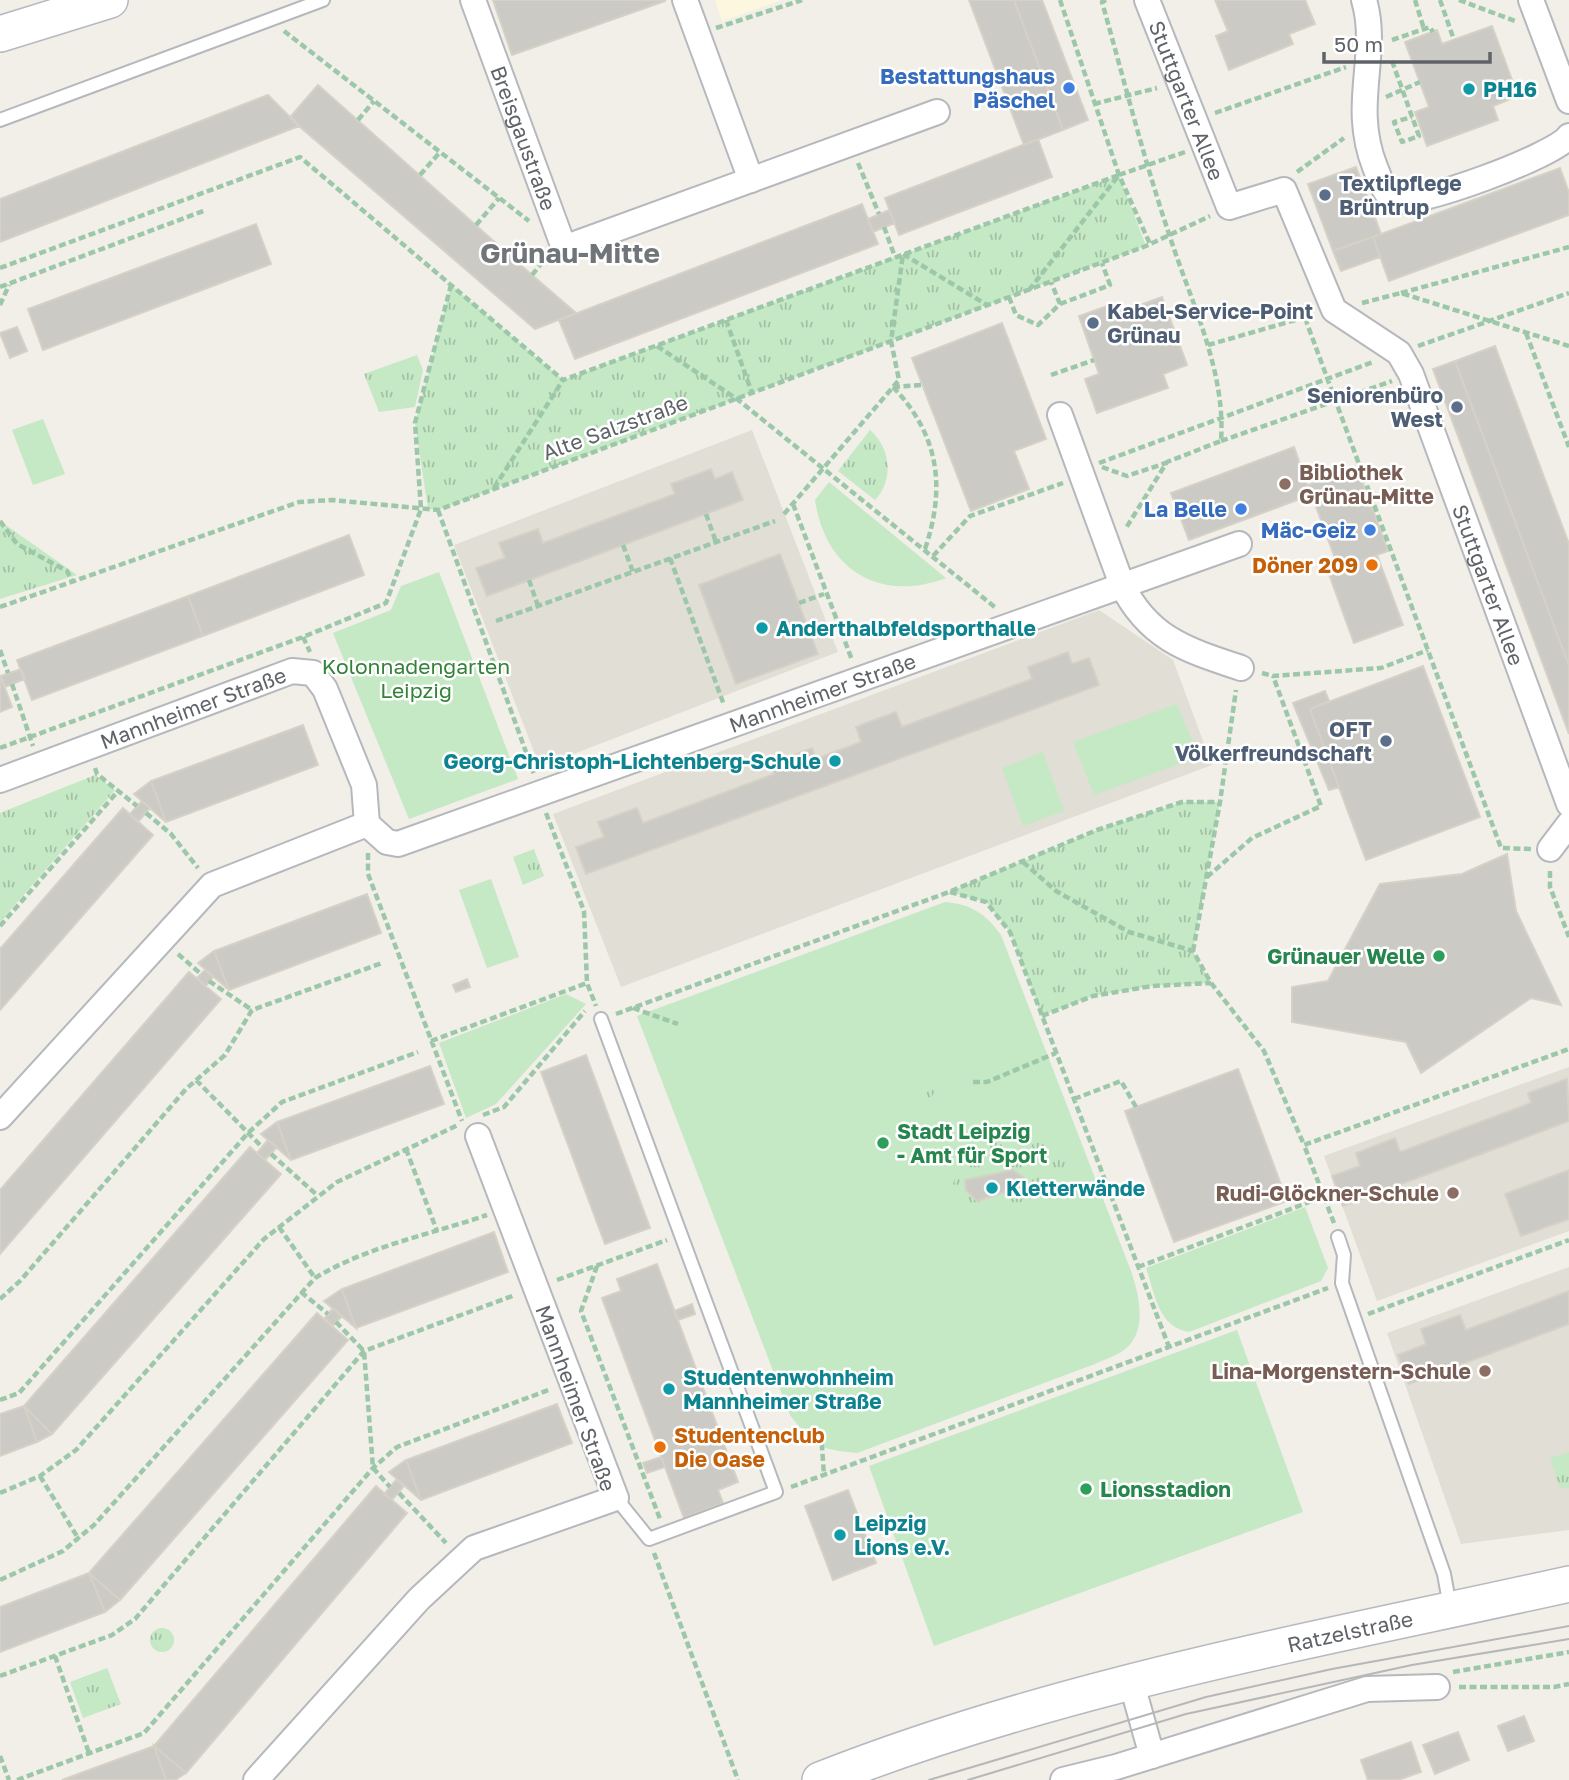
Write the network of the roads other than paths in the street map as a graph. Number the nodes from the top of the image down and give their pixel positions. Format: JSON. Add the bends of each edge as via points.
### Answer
{"nodes":[{"id":1,"x":110,"y":0,"type":"edge"},
{"id":2,"x":323,"y":0,"type":"edge"},
{"id":3,"x":473,"y":0,"type":"edge"},
{"id":4,"x":685,"y":0,"type":"edge"},
{"id":5,"x":1147,"y":0,"type":"edge"},
{"id":6,"x":1364,"y":0,"type":"edge"},
{"id":7,"x":1531,"y":0,"type":"edge"},
{"id":8,"x":0,"y":34,"type":"edge"},
{"id":9,"x":1569,"y":102,"type":"edge"},
{"id":10,"x":937,"y":111,"type":"dead end"},
{"id":11,"x":0,"y":120,"type":"edge"},
{"id":12,"x":1569,"y":136,"type":"edge"},
{"id":13,"x":751,"y":180,"type":"junction"},
{"id":14,"x":1060,"y":415,"type":"dead end"},
{"id":15,"x":1239,"y":544,"type":"dead end"},
{"id":16,"x":1122,"y":585,"type":"junction"},
{"id":17,"x":1241,"y":668,"type":"road end"},
{"id":18,"x":0,"y":780,"type":"edge"},
{"id":19,"x":1569,"y":804,"type":"edge"},
{"id":20,"x":367,"y":824,"type":"junction"},
{"id":21,"x":1569,"y":824,"type":"edge"},
{"id":22,"x":1550,"y":849,"type":"road end"},
{"id":23,"x":601,"y":1019,"type":"road end"},
{"id":24,"x":0,"y":1117,"type":"edge"},
{"id":25,"x":470,"y":1130,"type":"road end"},
{"id":26,"x":1338,"y":1237,"type":"road end"},
{"id":27,"x":616,"y":1497,"type":"junction"},
{"id":28,"x":1569,"y":1584,"type":"edge"},
{"id":29,"x":1451,"y":1610,"type":"junction"},
{"id":30,"x":1131,"y":1681,"type":"junction"},
{"id":31,"x":1437,"y":1687,"type":"road end"},
{"id":32,"x":1152,"y":1756,"type":"junction"},
{"id":33,"x":256,"y":1780,"type":"edge"},
{"id":34,"x":820,"y":1780,"type":"edge"},
{"id":35,"x":1063,"y":1780,"type":"edge"}],
"edges":[{"from":1,"to":8,"type":"main road"},
{"from":2,"to":11,"type":"lane"},
{"from":3,"to":13,"type":"street","name":"Breisgaustraße","via":[[564,248]]},
{"from":4,"to":13,"type":"street"},
{"from":5,"to":19,"type":"street","name":"Stuttgarter Allee","via":[[1228,207],[1284,190],[1334,310],[1399,352],[1411,374]]},
{"from":6,"to":12,"type":"street","via":[[1364,130],[1369,153],[1394,200],[1425,198],[1539,157],[1560,147]]},
{"from":7,"to":9,"type":"street"},
{"from":10,"to":13,"type":"street"},
{"from":14,"to":16,"type":"street"},
{"from":15,"to":16,"type":"street","name":"Mannheimer Straße"},
{"from":16,"to":17,"type":"street","via":[[1135,612],[1157,632]]},
{"from":16,"to":20,"type":"street","name":"Mannheimer Straße","via":[[398,844],[387,842]]},
{"from":18,"to":20,"type":"street","name":"Mannheimer Straße","via":[[292,671],[313,673],[325,689],[364,785]]},
{"from":20,"to":24,"type":"street","via":[[212,885]]},
{"from":21,"to":22,"type":"street"},
{"from":23,"to":27,"type":"lane","via":[[776,1492],[649,1539]]},
{"from":25,"to":27,"type":"street","name":"Mannheimer Straße","via":[[506,1208],[526,1291]]},
{"from":26,"to":29,"type":"lane","via":[[1344,1255],[1342,1283],[1444,1574]]},
{"from":27,"to":33,"type":"street","name":"Mannheimer Straße","via":[[474,1548],[419,1599]]},
{"from":28,"to":29,"type":"main road","name":"Ratzelstraße"},
{"from":29,"to":30,"type":"main road","name":"Ratzelstraße"},
{"from":30,"to":32,"type":"street"},
{"from":30,"to":34,"type":"main road","name":"Ratzelstraße"},
{"from":31,"to":32,"type":"street","via":[[1367,1689]]},
{"from":32,"to":35,"type":"street"}]}
